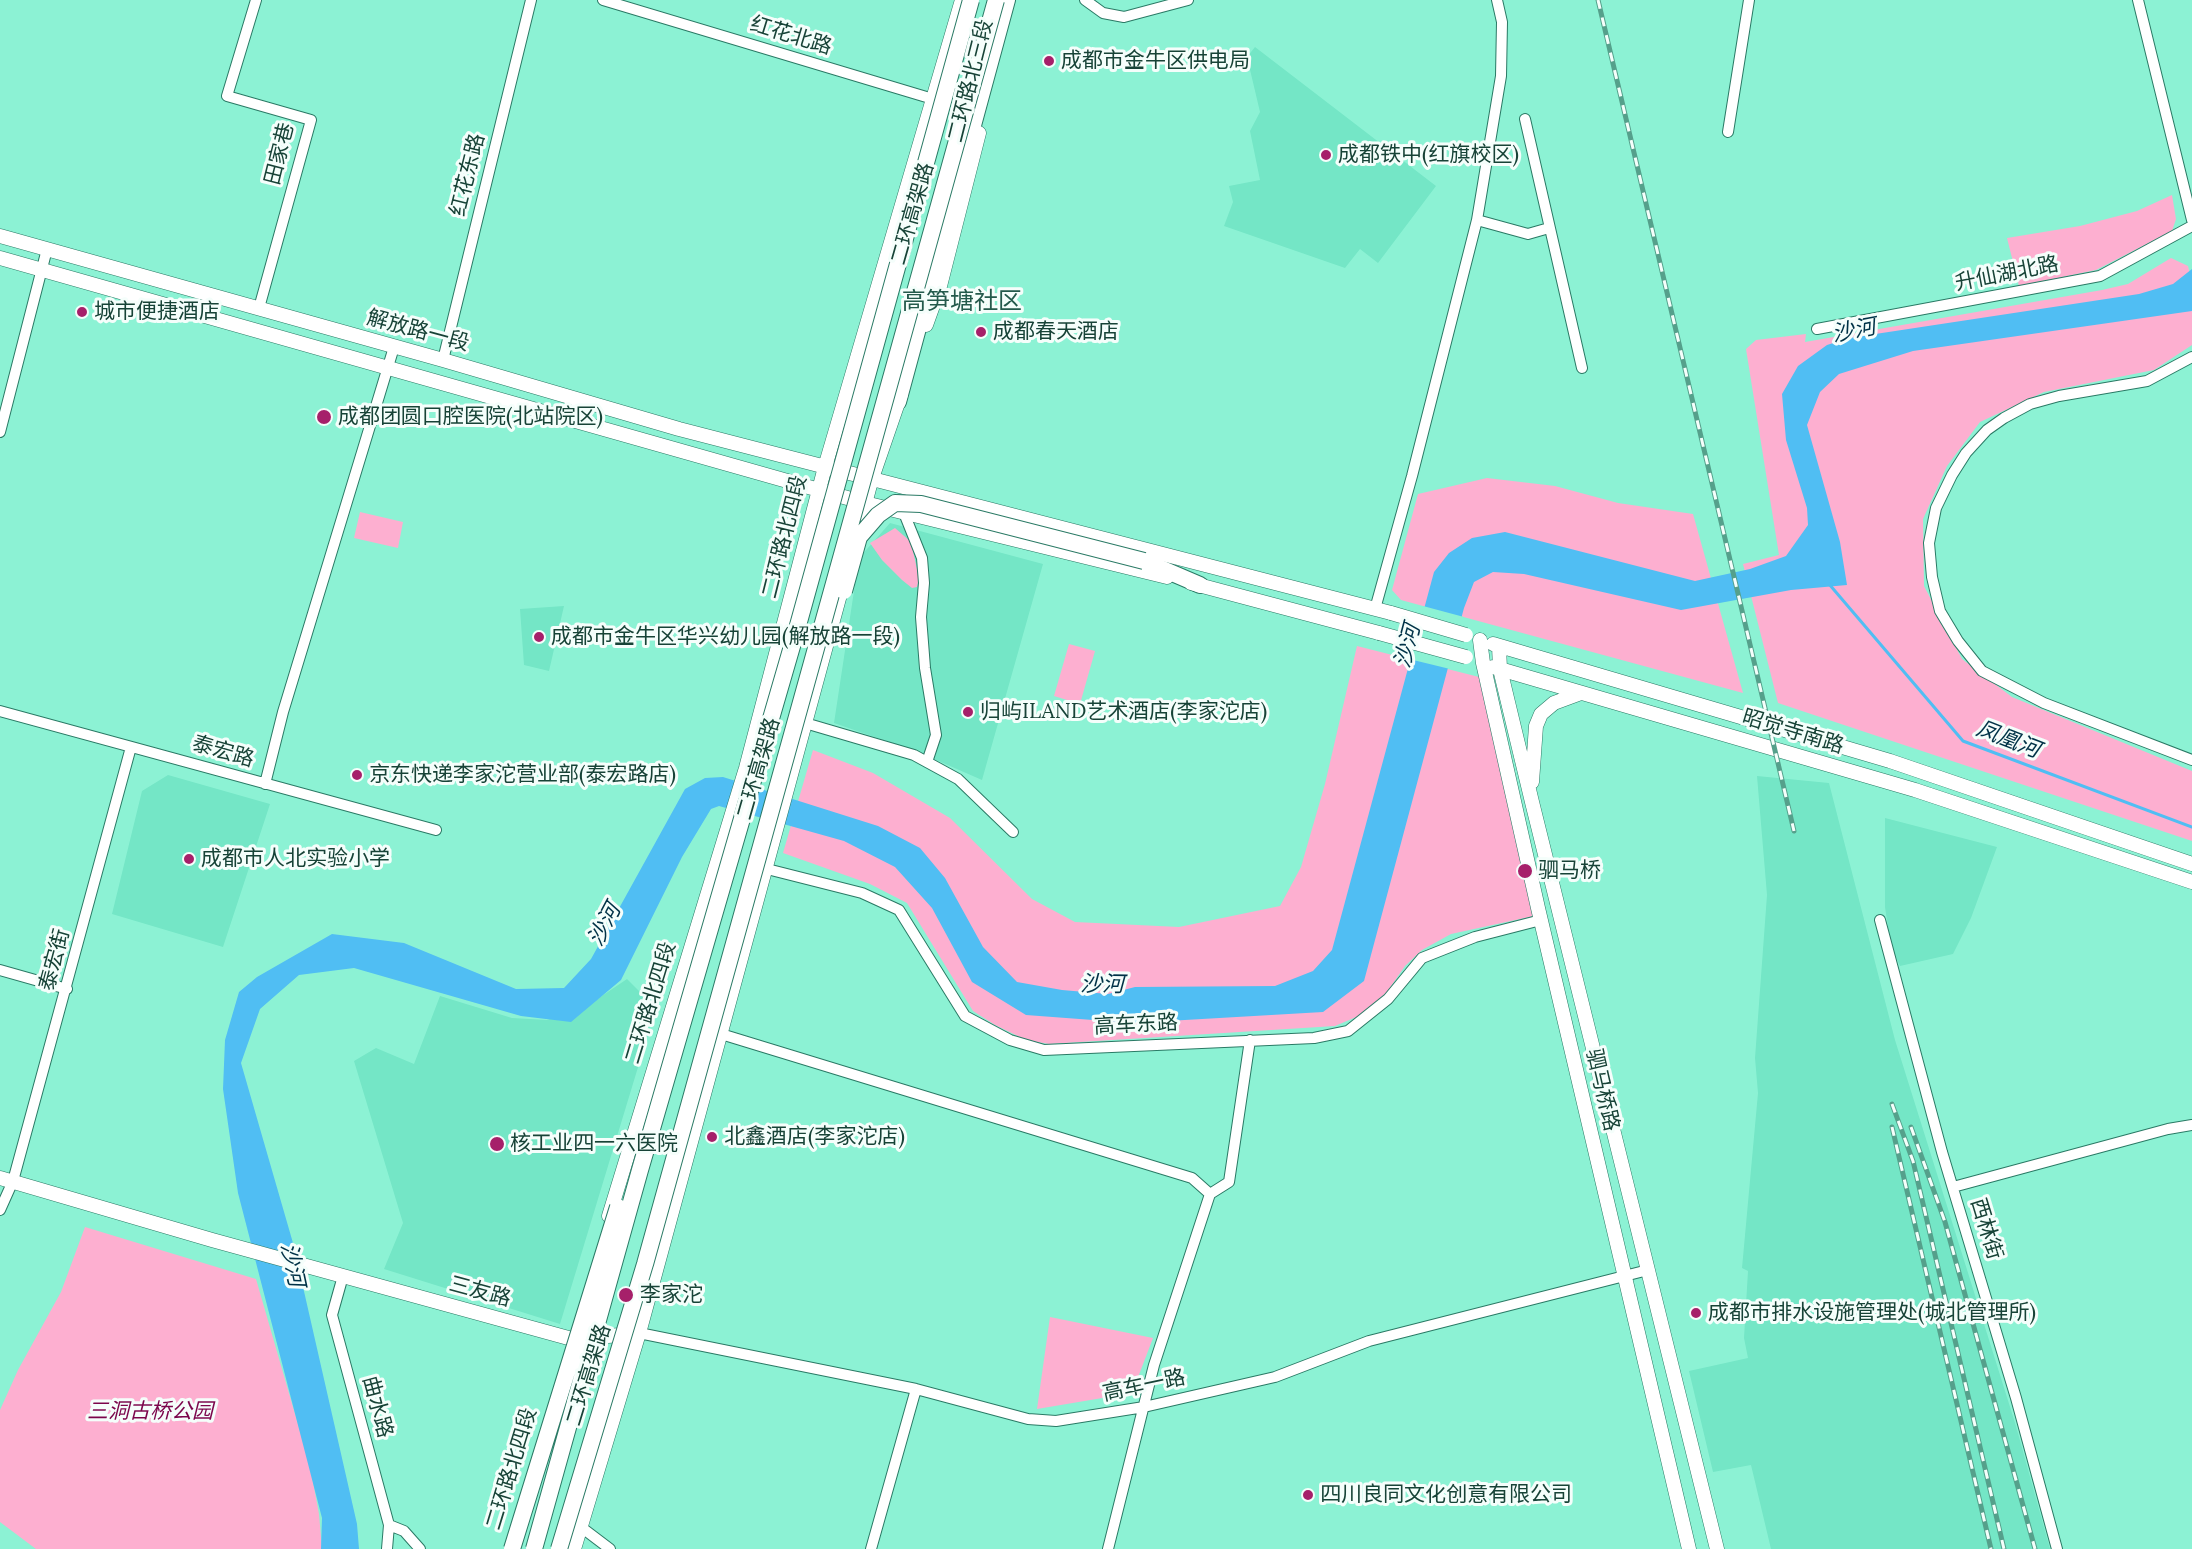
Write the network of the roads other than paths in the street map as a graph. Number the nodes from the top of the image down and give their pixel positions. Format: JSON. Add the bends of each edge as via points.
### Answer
{"nodes":[{"id":1,"x":256,"y":0,"type":"edge"},
{"id":2,"x":531,"y":0,"type":"edge"},
{"id":3,"x":603,"y":0,"type":"edge"},
{"id":4,"x":962,"y":0,"type":"edge"},
{"id":5,"x":971,"y":0,"type":"edge"},
{"id":6,"x":996,"y":0,"type":"edge"},
{"id":7,"x":1007,"y":0,"type":"edge"},
{"id":8,"x":1014,"y":0,"type":"edge"},
{"id":9,"x":1086,"y":0,"type":"edge"},
{"id":10,"x":1188,"y":0,"type":"edge"},
{"id":11,"x":1497,"y":0,"type":"edge"},
{"id":12,"x":1749,"y":0,"type":"edge"},
{"id":13,"x":2138,"y":0,"type":"edge"},
{"id":14,"x":933,"y":99,"type":"junction"},
{"id":15,"x":1525,"y":119,"type":"dead end"},
{"id":16,"x":1728,"y":132,"type":"dead end"},
{"id":17,"x":1477,"y":220,"type":"junction"},
{"id":18,"x":2192,"y":220,"type":"edge"},
{"id":19,"x":2192,"y":226,"type":"edge"},
{"id":20,"x":1549,"y":228,"type":"junction"},
{"id":21,"x":0,"y":236,"type":"edge"},
{"id":22,"x":47,"y":249,"type":"junction"},
{"id":23,"x":0,"y":258,"type":"edge"},
{"id":24,"x":42,"y":270,"type":"junction"},
{"id":25,"x":259,"y":308,"type":"junction"},
{"id":26,"x":1817,"y":328,"type":"dead end"},
{"id":27,"x":394,"y":347,"type":"junction"},
{"id":28,"x":2192,"y":357,"type":"edge"},
{"id":29,"x":443,"y":360,"type":"junction"},
{"id":30,"x":386,"y":368,"type":"junction"},
{"id":31,"x":1582,"y":368,"type":"dead end"},
{"id":32,"x":898,"y":402,"type":"junction"},
{"id":33,"x":0,"y":432,"type":"edge"},
{"id":34,"x":825,"y":467,"type":"junction"},
{"id":35,"x":871,"y":481,"type":"junction"},
{"id":36,"x":819,"y":490,"type":"junction"},
{"id":37,"x":865,"y":503,"type":"junction"},
{"id":38,"x":904,"y":513,"type":"junction"},
{"id":39,"x":1200,"y":585,"type":"junction"},
{"id":40,"x":1375,"y":609,"type":"junction"},
{"id":41,"x":1480,"y":640,"type":"junction"},
{"id":42,"x":1499,"y":646,"type":"junction"},
{"id":43,"x":1483,"y":663,"type":"junction"},
{"id":44,"x":1500,"y":669,"type":"junction"},
{"id":45,"x":804,"y":692,"type":"junction"},
{"id":46,"x":1582,"y":693,"type":"junction"},
{"id":47,"x":0,"y":711,"type":"edge"},
{"id":48,"x":805,"y":723,"type":"junction"},
{"id":49,"x":131,"y":747,"type":"junction"},
{"id":50,"x":2192,"y":760,"type":"edge"},
{"id":51,"x":927,"y":762,"type":"junction"},
{"id":52,"x":265,"y":784,"type":"junction"},
{"id":53,"x":1532,"y":802,"type":"junction"},
{"id":54,"x":436,"y":830,"type":"dead end"},
{"id":55,"x":1013,"y":832,"type":"dead end"},
{"id":56,"x":2192,"y":864,"type":"edge"},
{"id":57,"x":767,"y":869,"type":"junction"},
{"id":58,"x":2192,"y":882,"type":"edge"},
{"id":59,"x":1541,"y":920,"type":"junction"},
{"id":60,"x":1880,"y":920,"type":"dead end"},
{"id":61,"x":0,"y":970,"type":"edge"},
{"id":62,"x":67,"y":989,"type":"junction"},
{"id":63,"x":721,"y":1034,"type":"junction"},
{"id":64,"x":1250,"y":1040,"type":"junction"},
{"id":65,"x":2192,"y":1125,"type":"edge"},
{"id":66,"x":640,"y":1170,"type":"junction"},
{"id":67,"x":6,"y":1180,"type":"edge"},
{"id":68,"x":1953,"y":1187,"type":"junction"},
{"id":69,"x":1210,"y":1194,"type":"junction"},
{"id":70,"x":0,"y":1210,"type":"edge"},
{"id":71,"x":645,"y":1264,"type":"junction"},
{"id":72,"x":1648,"y":1270,"type":"junction"},
{"id":73,"x":343,"y":1276,"type":"junction"},
{"id":74,"x":1624,"y":1276,"type":"junction"},
{"id":75,"x":639,"y":1333,"type":"junction"},
{"id":76,"x":572,"y":1339,"type":"junction"},
{"id":77,"x":916,"y":1389,"type":"junction"},
{"id":78,"x":1144,"y":1407,"type":"junction"},
{"id":79,"x":389,"y":1524,"type":"junction"},
{"id":80,"x":580,"y":1527,"type":"junction"},
{"id":81,"x":387,"y":1549,"type":"edge"},
{"id":82,"x":420,"y":1549,"type":"edge"},
{"id":83,"x":511,"y":1549,"type":"edge"},
{"id":84,"x":534,"y":1549,"type":"edge"},
{"id":85,"x":559,"y":1549,"type":"edge"},
{"id":86,"x":566,"y":1549,"type":"edge"},
{"id":87,"x":574,"y":1549,"type":"edge"},
{"id":88,"x":610,"y":1549,"type":"edge"},
{"id":89,"x":871,"y":1549,"type":"edge"},
{"id":90,"x":1108,"y":1549,"type":"edge"},
{"id":91,"x":1689,"y":1549,"type":"edge"},
{"id":92,"x":1717,"y":1549,"type":"edge"},
{"id":93,"x":2057,"y":1549,"type":"edge"}],
"edges":[{"from":1,"to":25,"type":"street","name":"田家巷","via":[[227,96],[311,120]]},
{"from":2,"to":29,"type":"street","name":"红花东路"},
{"from":3,"to":14,"type":"street","name":"红花北路"},
{"from":4,"to":14,"type":"main road","name":"二环路北三段"},
{"from":5,"to":66,"type":"highway","name":"二环高架路","bridge":true,"via":[[797,629]]},
{"from":6,"to":45,"type":"highway","name":"二环高架路","bridge":true},
{"from":7,"to":32,"type":"highway"},
{"from":8,"to":32,"type":"main road","name":"二环路北三段","via":[[940,286]]},
{"from":9,"to":10,"type":"street","via":[[1103,13],[1124,17]]},
{"from":11,"to":17,"type":"street","via":[[1502,22],[1501,76]]},
{"from":12,"to":16,"type":"street"},
{"from":13,"to":18,"type":"street"},
{"from":14,"to":34,"type":"main road","name":"二环路北三段"},
{"from":15,"to":20,"type":"street"},
{"from":17,"to":20,"type":"street","via":[[1528,234]]},
{"from":17,"to":40,"type":"street"},
{"from":19,"to":26,"type":"street","name":"升仙湖北路","via":[[2100,276]]},
{"from":20,"to":31,"type":"street"},
{"from":21,"to":22,"type":"main road","name":"解放路一段"},
{"from":22,"to":24,"type":"street"},
{"from":22,"to":25,"type":"main road","name":"解放路一段"},
{"from":23,"to":24,"type":"main road","name":"解放路一段"},
{"from":24,"to":30,"type":"main road","name":"解放路一段"},
{"from":24,"to":33,"type":"street"},
{"from":25,"to":27,"type":"main road","name":"解放路一段"},
{"from":27,"to":29,"type":"main road","name":"解放路一段"},
{"from":27,"to":30,"type":"street"},
{"from":28,"to":50,"type":"street","via":[[2147,381],[2030,404],[1987,430],[1952,476],[1936,508],[1929,543],[1940,611],[1982,671],[2044,703]]},
{"from":29,"to":34,"type":"main road","name":"解放路一段"},
{"from":30,"to":36,"type":"main road","name":"解放路一段"},
{"from":30,"to":52,"type":"street"},
{"from":32,"to":35,"type":"main road","name":"二环路北三段"},
{"from":34,"to":35,"type":"main road","name":"解放路一段"},
{"from":34,"to":36,"type":"main road","name":"二环路北四段"},
{"from":35,"to":37,"type":"main road"},
{"from":35,"to":40,"type":"main road","name":"解放路一段"},
{"from":36,"to":37,"type":"main road","name":"解放路一段"},
{"from":36,"to":76,"type":"main road","name":"二环路北四段","via":[[746,768]]},
{"from":37,"to":38,"type":"main road","name":"解放路一段"},
{"from":37,"to":48,"type":"main road"},
{"from":38,"to":39,"type":"main road","name":"解放路一段"},
{"from":38,"to":51,"type":"street","via":[[922,558],[921,627],[936,735]]},
{"from":39,"to":43,"type":"main road","name":"昭觉寺南路","bridge":true},
{"from":39,"to":45,"type":"highway","bridge":true,"via":[[1144,561],[921,504],[895,503],[859,537],[835,621]]},
{"from":40,"to":41,"type":"main road","name":"昭觉寺南路","bridge":true},
{"from":41,"to":42,"type":"main road","name":"昭觉寺南路"},
{"from":41,"to":43,"type":"main road","name":"驷马桥路"},
{"from":42,"to":44,"type":"main road","name":"驷马桥路"},
{"from":42,"to":56,"type":"main road","name":"昭觉寺南路","via":[[1890,761]]},
{"from":43,"to":44,"type":"main road","name":"昭觉寺南路"},
{"from":43,"to":59,"type":"main road","name":"驷马桥路"},
{"from":44,"to":46,"type":"main road","name":"昭觉寺南路"},
{"from":44,"to":53,"type":"main road","name":"驷马桥路"},
{"from":45,"to":71,"type":"highway","name":"二环高架路","bridge":true},
{"from":46,"to":53,"type":"main road","via":[[1554,703],[1541,714],[1533,751]]},
{"from":46,"to":58,"type":"main road","name":"昭觉寺南路","via":[[1914,790]]},
{"from":47,"to":49,"type":"street","name":"泰宏路"},
{"from":48,"to":51,"type":"street"},
{"from":48,"to":57,"type":"main road"},
{"from":49,"to":52,"type":"street","name":"泰宏路"},
{"from":49,"to":62,"type":"street","name":"泰宏街"},
{"from":51,"to":55,"type":"street","via":[[958,779]]},
{"from":52,"to":54,"type":"street","name":"泰宏路"},
{"from":53,"to":72,"type":"main road","name":"驷马桥路"},
{"from":57,"to":63,"type":"main road"},
{"from":57,"to":64,"type":"street","name":"高车东路","via":[[862,893],[899,910],[965,1016],[1010,1040],[1044,1050]]},
{"from":59,"to":64,"type":"street","name":"高车东路","via":[[1475,937],[1422,958],[1388,999],[1348,1031],[1314,1038]]},
{"from":59,"to":74,"type":"main road","name":"驷马桥路"},
{"from":60,"to":68,"type":"street","name":"西林街"},
{"from":61,"to":62,"type":"street"},
{"from":62,"to":67,"type":"street","name":"泰宏街"},
{"from":63,"to":69,"type":"street","via":[[1192,1178]]},
{"from":63,"to":75,"type":"main road"},
{"from":64,"to":69,"type":"street","via":[[1230,1182]]},
{"from":65,"to":68,"type":"street"},
{"from":66,"to":83,"type":"highway","bridge":true,"via":[[620,1201]]},
{"from":66,"to":84,"type":"highway","name":"二环高架路","bridge":true},
{"from":67,"to":70,"type":"street","name":"泰宏街"},
{"from":67,"to":73,"type":"main road","name":"三友路"},
{"from":68,"to":93,"type":"street","name":"西林街"},
{"from":69,"to":78,"type":"street"},
{"from":71,"to":85,"type":"highway","name":"二环高架路","bridge":true},
{"from":71,"to":86,"type":"highway","bridge":true,"via":[[642,1295]]},
{"from":72,"to":74,"type":"street","name":"高车一路"},
{"from":72,"to":92,"type":"main road","name":"驷马桥路"},
{"from":73,"to":76,"type":"main road","name":"三友路"},
{"from":73,"to":79,"type":"street","name":"曲水路","via":[[332,1315]]},
{"from":74,"to":78,"type":"street","name":"高车一路","via":[[1369,1341],[1275,1377]]},
{"from":74,"to":91,"type":"main road","name":"驷马桥路"},
{"from":75,"to":76,"type":"main road","name":"三友路"},
{"from":75,"to":77,"type":"street","name":"高车一路"},
{"from":75,"to":80,"type":"main road"},
{"from":76,"to":83,"type":"main road","name":"二环路北四段"},
{"from":77,"to":78,"type":"street","name":"高车一路","via":[[1028,1419],[1056,1421]]},
{"from":77,"to":89,"type":"street"},
{"from":78,"to":90,"type":"street"},
{"from":79,"to":81,"type":"street","name":"曲水路"},
{"from":79,"to":82,"type":"street","via":[[404,1531]]},
{"from":80,"to":87,"type":"main road"},
{"from":80,"to":88,"type":"street"}]}
